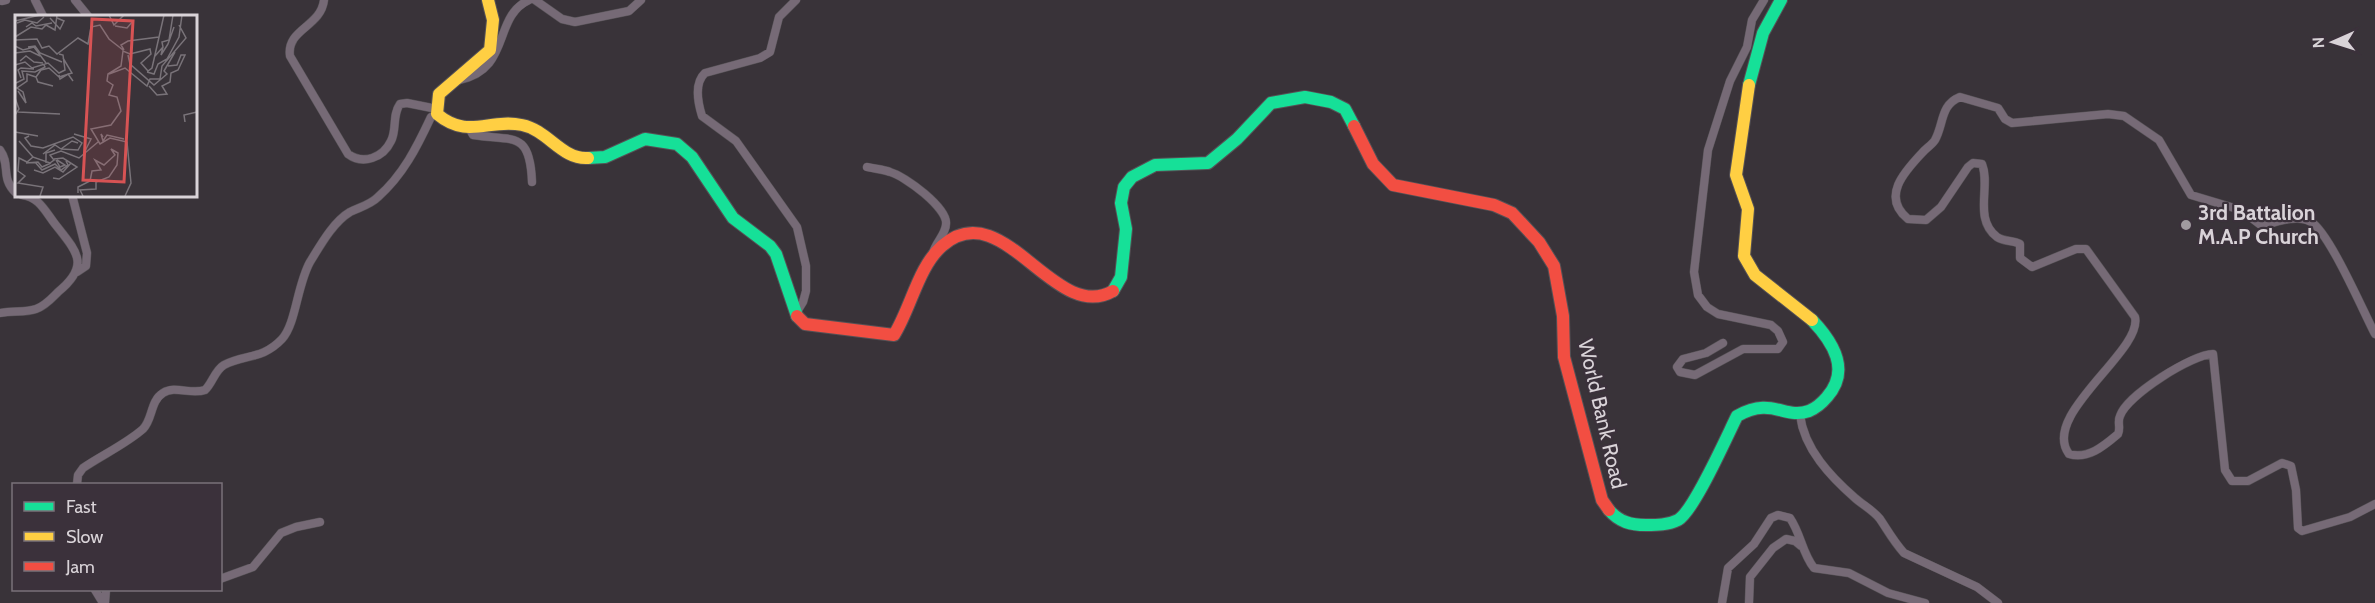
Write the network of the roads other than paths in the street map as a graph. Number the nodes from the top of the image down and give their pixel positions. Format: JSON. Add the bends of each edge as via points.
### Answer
{"nodes":[{"id":1,"x":35,"y":0,"type":"edge"},
{"id":2,"x":75,"y":0,"type":"edge"},
{"id":3,"x":324,"y":0,"type":"edge"},
{"id":4,"x":488,"y":0,"type":"edge"},
{"id":5,"x":529,"y":0,"type":"edge"},
{"id":6,"x":535,"y":0,"type":"edge"},
{"id":7,"x":641,"y":0,"type":"edge"},
{"id":8,"x":796,"y":0,"type":"edge"},
{"id":9,"x":1764,"y":0,"type":"edge"},
{"id":10,"x":1780,"y":0,"type":"edge"},
{"id":11,"x":42,"y":15,"type":"edge"},
{"id":12,"x":87,"y":15,"type":"edge"},
{"id":13,"x":453,"y":81,"type":"junction"},
{"id":14,"x":437,"y":111,"type":"junction"},
{"id":15,"x":468,"y":128,"type":"junction"},
{"id":16,"x":0,"y":150,"type":"edge"},
{"id":17,"x":867,"y":167,"type":"dead end"},
{"id":18,"x":532,"y":182,"type":"dead end"},
{"id":19,"x":15,"y":192,"type":"edge"},
{"id":20,"x":24,"y":196,"type":"edge"},
{"id":21,"x":72,"y":196,"type":"edge"},
{"id":22,"x":932,"y":258,"type":"junction"},
{"id":23,"x":77,"y":272,"type":"junction"},
{"id":24,"x":0,"y":313,"type":"edge"},
{"id":25,"x":795,"y":315,"type":"junction"},
{"id":26,"x":2375,"y":334,"type":"edge"},
{"id":27,"x":1723,"y":343,"type":"dead end"},
{"id":28,"x":1800,"y":415,"type":"junction"},
{"id":29,"x":77,"y":483,"type":"edge"},
{"id":30,"x":2375,"y":504,"type":"edge"},
{"id":31,"x":320,"y":522,"type":"dead end"},
{"id":32,"x":1801,"y":546,"type":"junction"},
{"id":33,"x":222,"y":578,"type":"edge"},
{"id":34,"x":1722,"y":603,"type":"edge"},
{"id":35,"x":1749,"y":603,"type":"edge"},
{"id":36,"x":1925,"y":603,"type":"edge"},
{"id":37,"x":1998,"y":603,"type":"edge"}],
"edges":[{"from":1,"to":11,"type":"street"},
{"from":2,"to":12,"type":"street"},
{"from":3,"to":14,"type":"street","via":[[319,16],[292,38],[290,56],[348,154],[365,161],[388,145],[400,104],[407,102]]},
{"from":4,"to":13,"type":"main road","via":[[493,20],[490,50]]},
{"from":5,"to":13,"type":"street","via":[[513,12],[499,49],[486,66]]},
{"from":6,"to":7,"type":"street","via":[[562,19],[575,22],[629,11]]},
{"from":8,"to":25,"type":"street","via":[[779,17],[770,52],[705,73],[698,95],[702,116],[736,141],[797,227],[806,266],[806,291]]},
{"from":9,"to":27,"type":"street","via":[[1752,20],[1747,47],[1730,81],[1712,139],[1694,272],[1698,295],[1707,307],[1718,314],[1771,326],[1778,330],[1783,342],[1778,349],[1735,352],[1695,375],[1680,372],[1677,367],[1683,359]]},
{"from":10,"to":28,"type":"main road","via":[[1761,37],[1749,83],[1736,177],[1747,208],[1742,240],[1752,273],[1791,301],[1824,334],[1840,366],[1834,390],[1816,407]]},
{"from":13,"to":14,"type":"main road","via":[[439,94]]},
{"from":14,"to":15,"type":"main road","via":[[457,129]]},
{"from":14,"to":29,"type":"street","via":[[412,157],[385,191],[343,218],[309,264],[282,338],[254,358],[224,365],[205,390],[171,390],[161,394],[145,426],[83,468]]},
{"from":15,"to":18,"type":"street","via":[[473,135],[502,136],[525,145]]},
{"from":15,"to":25,"type":"main road","via":[[500,124],[539,130],[577,159],[605,157],[645,139],[677,144],[692,157],[734,218],[770,246]]},
{"from":16,"to":19,"type":"street","via":[[7,184]]},
{"from":17,"to":22,"type":"street","via":[[891,172],[942,210],[946,228],[935,244]]},
{"from":20,"to":23,"type":"street","via":[[38,201],[72,246]]},
{"from":21,"to":23,"type":"street","via":[[87,253],[86,266]]},
{"from":22,"to":25,"type":"main road","name":"World Bank Road","via":[[905,322],[894,335],[809,326]]},
{"from":22,"to":28,"type":"main road","name":"World Bank Road","via":[[947,241],[985,234],[1044,270],[1068,290],[1084,297],[1102,297],[1114,290],[1121,277],[1126,229],[1121,203],[1124,187],[1132,177],[1155,165],[1208,163],[1271,102],[1305,96],[1318,98],[1345,109],[1373,164],[1393,185],[1494,205],[1512,213],[1539,242],[1554,266],[1563,316],[1564,357],[1602,500],[1609,513],[1623,523],[1661,525],[1690,513],[1737,416],[1746,409],[1774,406]]},
{"from":23,"to":24,"type":"street","via":[[42,306]]},
{"from":26,"to":30,"type":"street","via":[[2326,239],[2312,222],[2282,220],[2262,226],[2241,210],[2191,195],[2159,140],[2120,115],[2012,123],[1998,108],[1960,97],[1946,108],[1933,143],[1897,183],[1898,209],[1908,219],[1926,220],[1941,207],[1968,167],[1982,164],[1984,213],[1995,236],[2020,244],[2020,258],[2032,267],[2076,249],[2086,249],[2135,317],[2136,326],[2129,340],[2085,394],[2069,421],[2064,444],[2069,454],[2099,449],[2118,434],[2120,416],[2138,394],[2198,357],[2214,354],[2228,478],[2241,482],[2282,463],[2291,466],[2298,528],[2302,531],[2350,518]]},
{"from":28,"to":37,"type":"street","via":[[1804,431],[1823,464],[1880,519],[1904,553],[1986,592]]},
{"from":31,"to":33,"type":"street","via":[[281,533],[253,567]]},
{"from":32,"to":34,"type":"street","via":[[1798,530],[1790,518],[1771,518],[1751,547],[1728,568]]},
{"from":32,"to":35,"type":"street","via":[[1786,539],[1773,548],[1750,577]]},
{"from":32,"to":36,"type":"street","via":[[1816,569],[1849,573],[1888,593]]}]}
